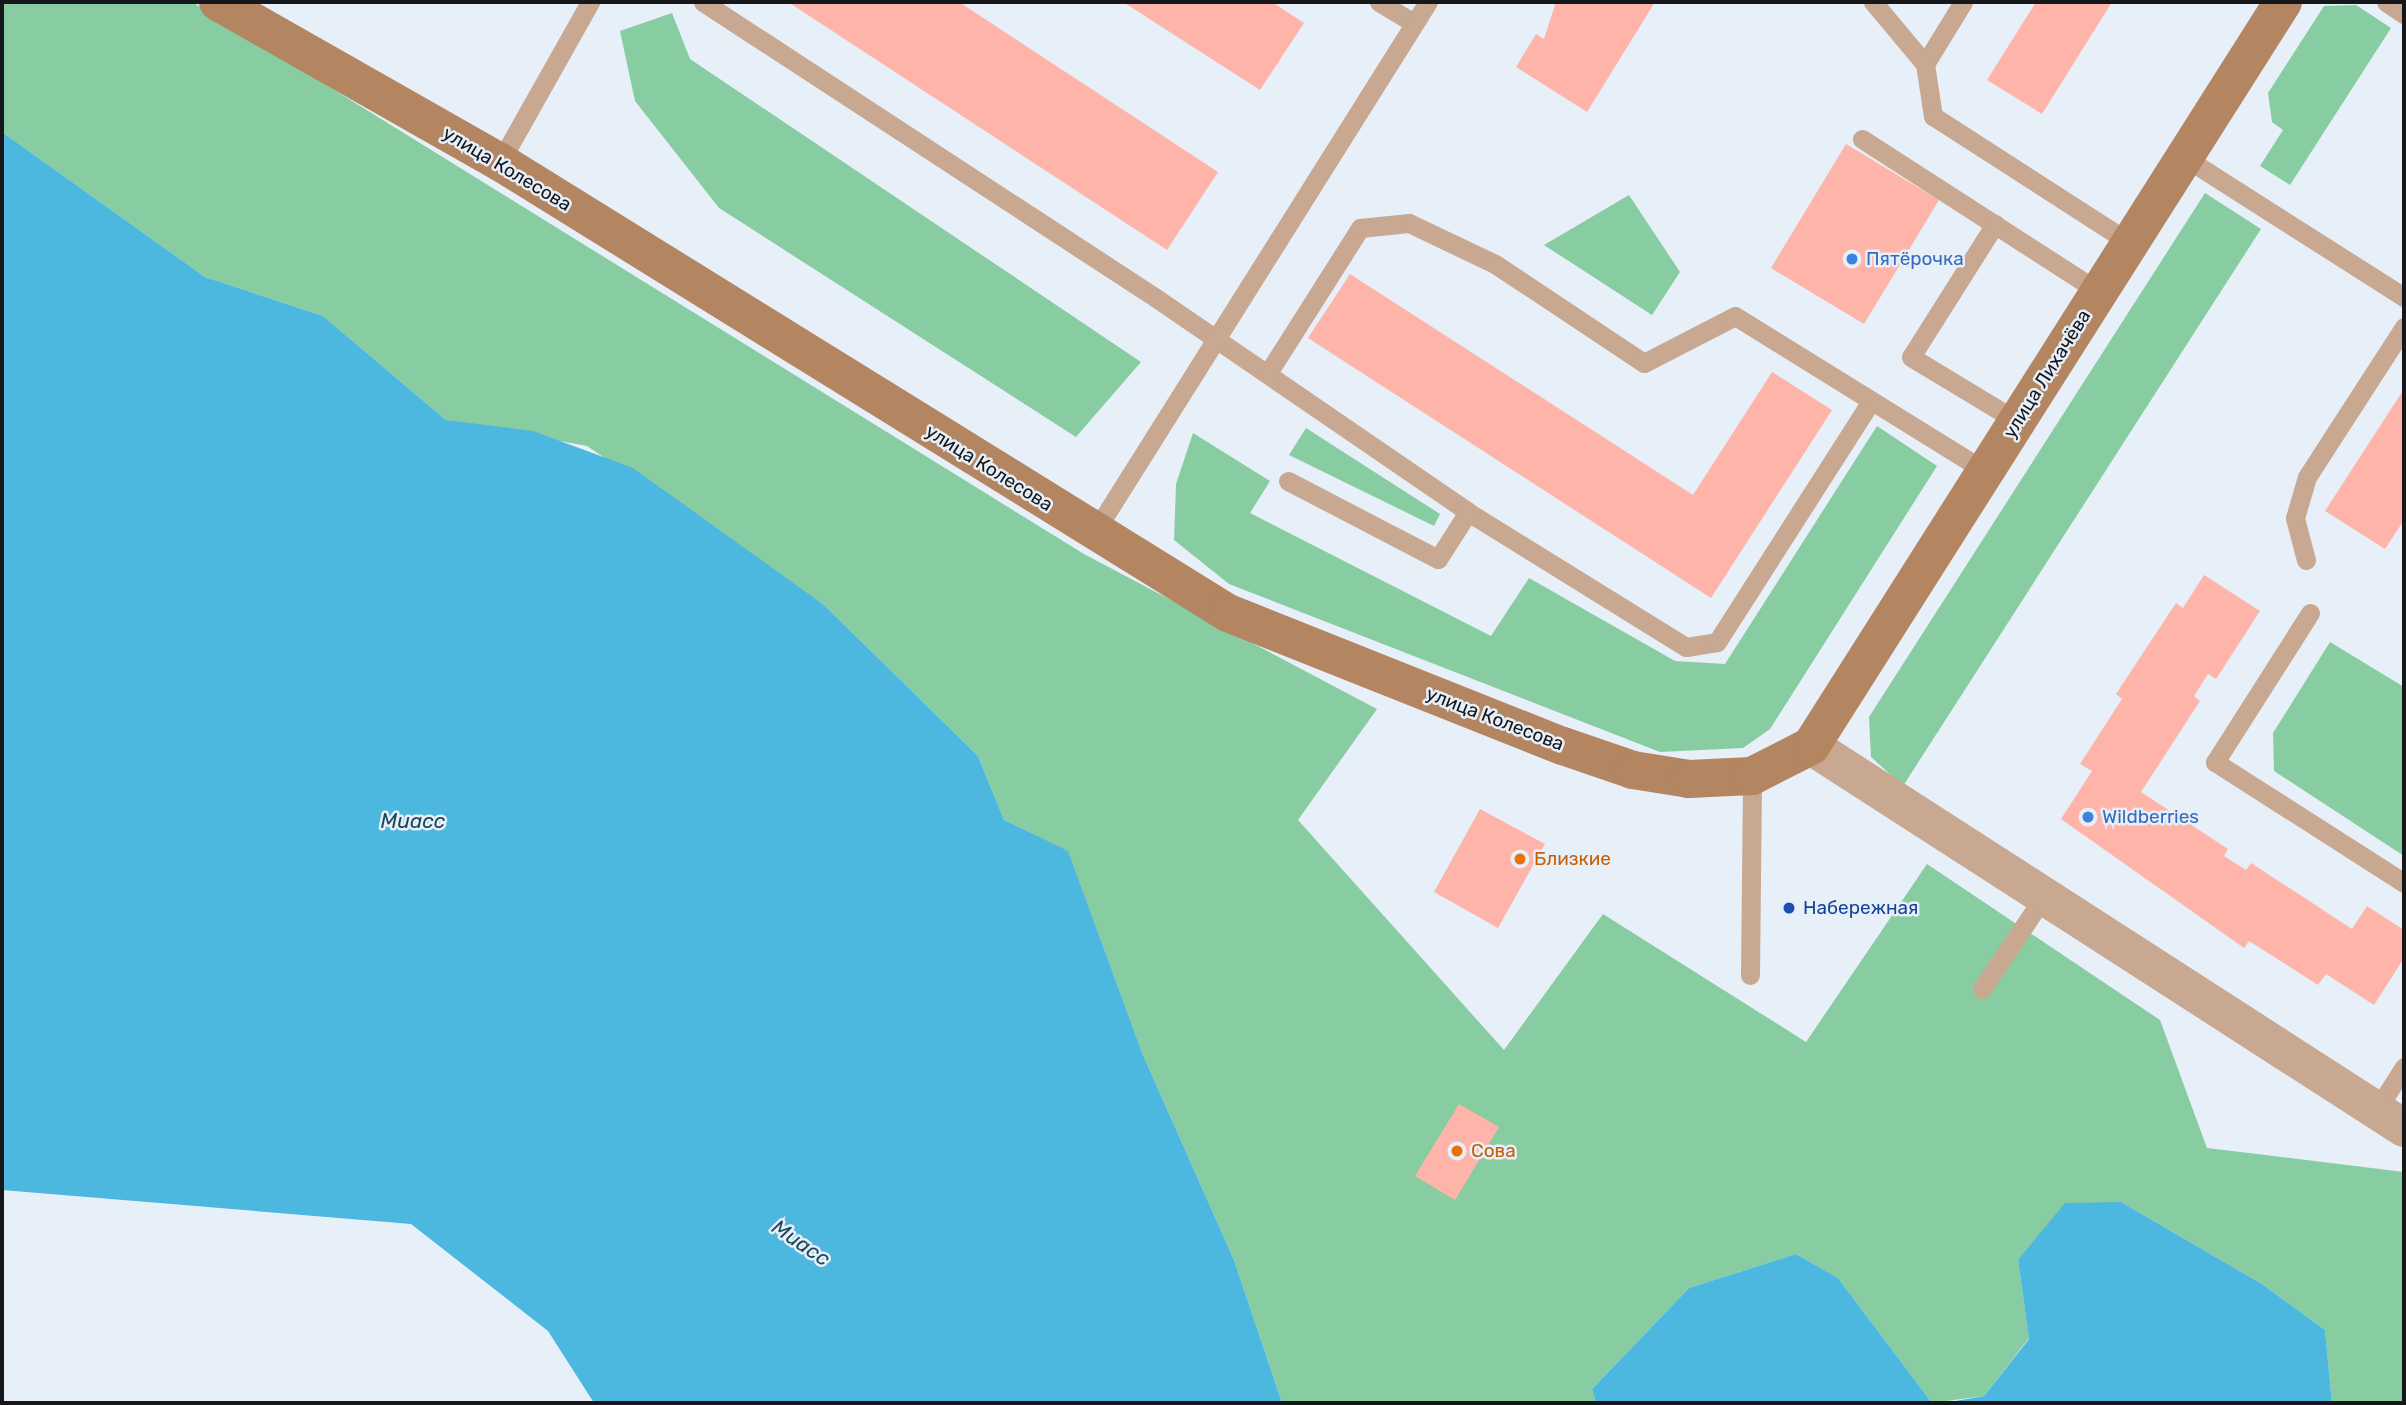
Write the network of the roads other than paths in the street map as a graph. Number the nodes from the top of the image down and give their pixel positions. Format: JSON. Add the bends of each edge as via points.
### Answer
{"nodes":[{"id":1,"x":218,"y":2,"type":"edge"},
{"id":2,"x":590,"y":2,"type":"edge"},
{"id":3,"x":703,"y":2,"type":"edge"},
{"id":4,"x":1380,"y":2,"type":"edge"},
{"id":5,"x":1428,"y":2,"type":"edge"},
{"id":6,"x":1873,"y":2,"type":"edge"},
{"id":7,"x":1963,"y":2,"type":"edge"},
{"id":8,"x":2283,"y":2,"type":"edge"},
{"id":9,"x":2386,"y":2,"type":"edge"},
{"id":10,"x":2404,"y":14,"type":"edge"},
{"id":11,"x":1414,"y":23,"type":"junction"},
{"id":12,"x":1926,"y":64,"type":"junction"},
{"id":13,"x":1862,"y":139,"type":"dead end"},
{"id":14,"x":2184,"y":157,"type":"junction"},
{"id":15,"x":500,"y":162,"type":"junction"},
{"id":16,"x":1995,"y":224,"type":"junction"},
{"id":17,"x":2130,"y":243,"type":"junction"},
{"id":18,"x":2099,"y":292,"type":"junction"},
{"id":19,"x":2404,"y":297,"type":"edge"},
{"id":20,"x":2404,"y":327,"type":"edge"},
{"id":21,"x":1217,"y":339,"type":"junction"},
{"id":22,"x":1268,"y":373,"type":"junction"},
{"id":23,"x":1871,"y":401,"type":"junction"},
{"id":24,"x":2017,"y":421,"type":"junction"},
{"id":25,"x":1985,"y":471,"type":"junction"},
{"id":26,"x":1288,"y":481,"type":"dead end"},
{"id":27,"x":1468,"y":512,"type":"junction"},
{"id":28,"x":1094,"y":533,"type":"junction"},
{"id":29,"x":2306,"y":560,"type":"dead end"},
{"id":30,"x":2310,"y":613,"type":"dead end"},
{"id":31,"x":1811,"y":746,"type":"junction"},
{"id":32,"x":1752,"y":776,"type":"junction"},
{"id":33,"x":2404,"y":883,"type":"edge"},
{"id":34,"x":2044,"y":897,"type":"junction"},
{"id":35,"x":1750,"y":975,"type":"dead end"},
{"id":36,"x":1983,"y":989,"type":"dead end"},
{"id":37,"x":2404,"y":1067,"type":"edge"},
{"id":38,"x":2390,"y":1120,"type":"edge"}],
"edges":[{"from":1,"to":15,"type":"street","name":"улица Колесова"},
{"from":2,"to":15,"type":"lane"},
{"from":3,"to":21,"type":"lane"},
{"from":4,"to":11,"type":"lane"},
{"from":5,"to":11,"type":"lane"},
{"from":6,"to":12,"type":"lane"},
{"from":7,"to":12,"type":"lane"},
{"from":8,"to":14,"type":"street","name":"улица Лихачёва"},
{"from":9,"to":10,"type":"lane"},
{"from":11,"to":21,"type":"lane"},
{"from":12,"to":17,"type":"lane","via":[[1933,116]]},
{"from":13,"to":16,"type":"lane"},
{"from":14,"to":17,"type":"street","name":"улица Лихачёва"},
{"from":14,"to":19,"type":"lane"},
{"from":15,"to":28,"type":"street","name":"улица Колесова"},
{"from":16,"to":18,"type":"lane"},
{"from":16,"to":24,"type":"lane","via":[[1911,356]]},
{"from":17,"to":18,"type":"street","name":"улица Лихачёва"},
{"from":18,"to":24,"type":"street","name":"улица Лихачёва"},
{"from":20,"to":29,"type":"lane","via":[[2307,477],[2295,518]]},
{"from":21,"to":22,"type":"lane"},
{"from":21,"to":28,"type":"lane"},
{"from":22,"to":23,"type":"lane","via":[[1360,228],[1409,223],[1495,264],[1644,363],[1735,316]]},
{"from":22,"to":27,"type":"lane"},
{"from":23,"to":25,"type":"lane"},
{"from":23,"to":27,"type":"lane","via":[[1717,642],[1686,647]]},
{"from":24,"to":25,"type":"street","name":"улица Лихачёва"},
{"from":25,"to":31,"type":"street","name":"улица Лихачёва"},
{"from":26,"to":27,"type":"lane","via":[[1437,559]]},
{"from":28,"to":32,"type":"street","name":"улица Колесова","via":[[1228,613],[1563,746],[1633,770],[1689,779]]},
{"from":30,"to":33,"type":"lane","via":[[2215,762]]},
{"from":31,"to":32,"type":"street","name":"улица Колесова"},
{"from":31,"to":34,"type":"street"},
{"from":32,"to":35,"type":"lane"},
{"from":34,"to":36,"type":"lane"},
{"from":34,"to":38,"type":"street"},
{"from":37,"to":38,"type":"lane"}]}
